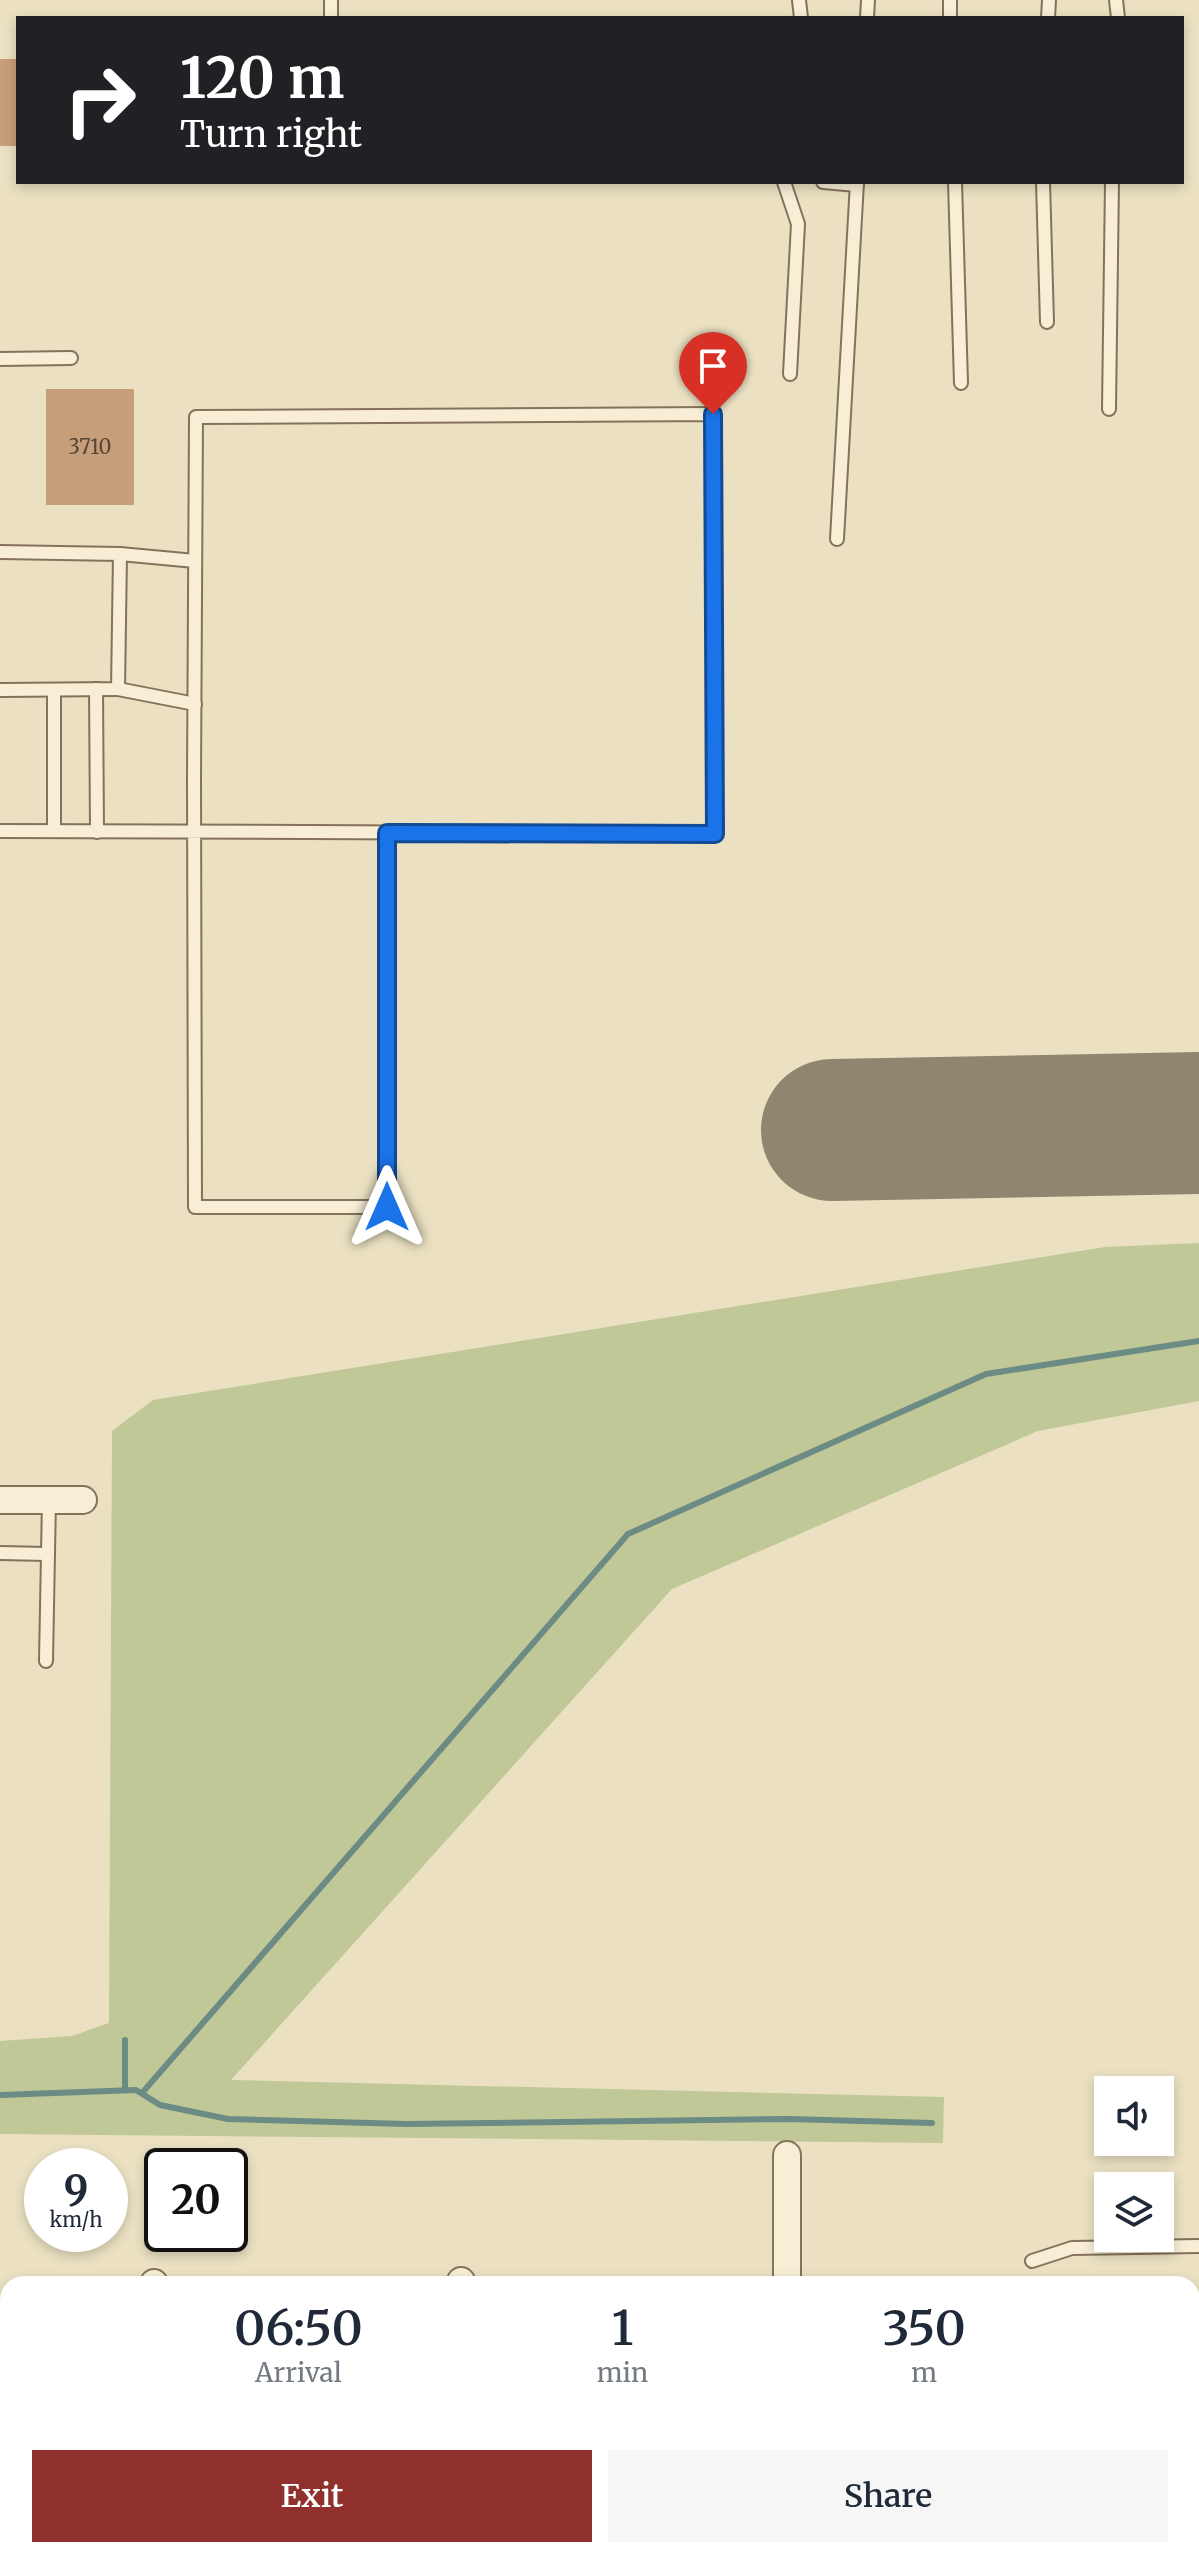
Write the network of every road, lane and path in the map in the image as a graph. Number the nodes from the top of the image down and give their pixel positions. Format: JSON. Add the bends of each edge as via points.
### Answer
{"nodes":[{"id":1,"x":785,"y":184,"type":"edge"},
{"id":2,"x":857,"y":184,"type":"edge"},
{"id":3,"x":955,"y":184,"type":"edge"},
{"id":4,"x":1043,"y":184,"type":"edge"},
{"id":5,"x":1112,"y":184,"type":"edge"},
{"id":6,"x":1047,"y":322,"type":"dead end"},
{"id":7,"x":71,"y":358,"type":"dead end"},
{"id":8,"x":0,"y":359,"type":"edge"},
{"id":9,"x":790,"y":374,"type":"dead end"},
{"id":10,"x":961,"y":383,"type":"dead end"},
{"id":11,"x":1109,"y":409,"type":"dead end"},
{"id":12,"x":837,"y":539,"type":"dead end"},
{"id":13,"x":0,"y":552,"type":"edge"},
{"id":14,"x":120,"y":554,"type":"junction"},
{"id":15,"x":195,"y":561,"type":"junction"},
{"id":16,"x":96,"y":689,"type":"junction"},
{"id":17,"x":118,"y":689,"type":"junction"},
{"id":18,"x":0,"y":690,"type":"edge"},
{"id":19,"x":54,"y":690,"type":"junction"},
{"id":20,"x":195,"y":704,"type":"junction"},
{"id":21,"x":0,"y":831,"type":"edge"},
{"id":22,"x":54,"y":831,"type":"junction"},
{"id":23,"x":97,"y":832,"type":"junction"},
{"id":24,"x":194,"y":832,"type":"junction"},
{"id":25,"x":387,"y":833,"type":"junction"},
{"id":26,"x":0,"y":1500,"type":"edge"},
{"id":27,"x":49,"y":1500,"type":"junction"},
{"id":28,"x":83,"y":1500,"type":"dead end"},
{"id":29,"x":0,"y":1553,"type":"edge"},
{"id":30,"x":47,"y":1554,"type":"junction"},
{"id":31,"x":46,"y":1661,"type":"dead end"},
{"id":32,"x":787,"y":2155,"type":"dead end"},
{"id":33,"x":1199,"y":2246,"type":"edge"},
{"id":34,"x":1032,"y":2261,"type":"dead end"},
{"id":35,"x":787,"y":2276,"type":"edge"}],
"edges":[{"from":1,"to":9,"type":"lane","via":[[798,224]]},
{"from":2,"to":12,"type":"lane"},
{"from":3,"to":10,"type":"lane"},
{"from":4,"to":6,"type":"lane"},
{"from":5,"to":11,"type":"lane"},
{"from":7,"to":8,"type":"lane"},
{"from":13,"to":14,"type":"lane"},
{"from":14,"to":15,"type":"lane"},
{"from":14,"to":17,"type":"lane"},
{"from":15,"to":20,"type":"lane"},
{"from":15,"to":25,"type":"lane","via":[[196,417],[713,414],[715,834]]},
{"from":16,"to":17,"type":"lane"},
{"from":16,"to":19,"type":"lane"},
{"from":16,"to":23,"type":"lane"},
{"from":17,"to":20,"type":"lane"},
{"from":18,"to":19,"type":"lane"},
{"from":19,"to":22,"type":"lane"},
{"from":20,"to":24,"type":"lane"},
{"from":21,"to":22,"type":"lane"},
{"from":22,"to":23,"type":"lane"},
{"from":23,"to":24,"type":"lane"},
{"from":24,"to":25,"type":"lane"},
{"from":24,"to":25,"type":"lane","via":[[195,1207],[387,1207]]},
{"from":26,"to":27,"type":"street"},
{"from":27,"to":28,"type":"street"},
{"from":27,"to":30,"type":"lane"},
{"from":29,"to":30,"type":"lane"},
{"from":30,"to":31,"type":"lane"},
{"from":32,"to":35,"type":"street"},
{"from":33,"to":34,"type":"lane","via":[[1072,2248]]}]}
